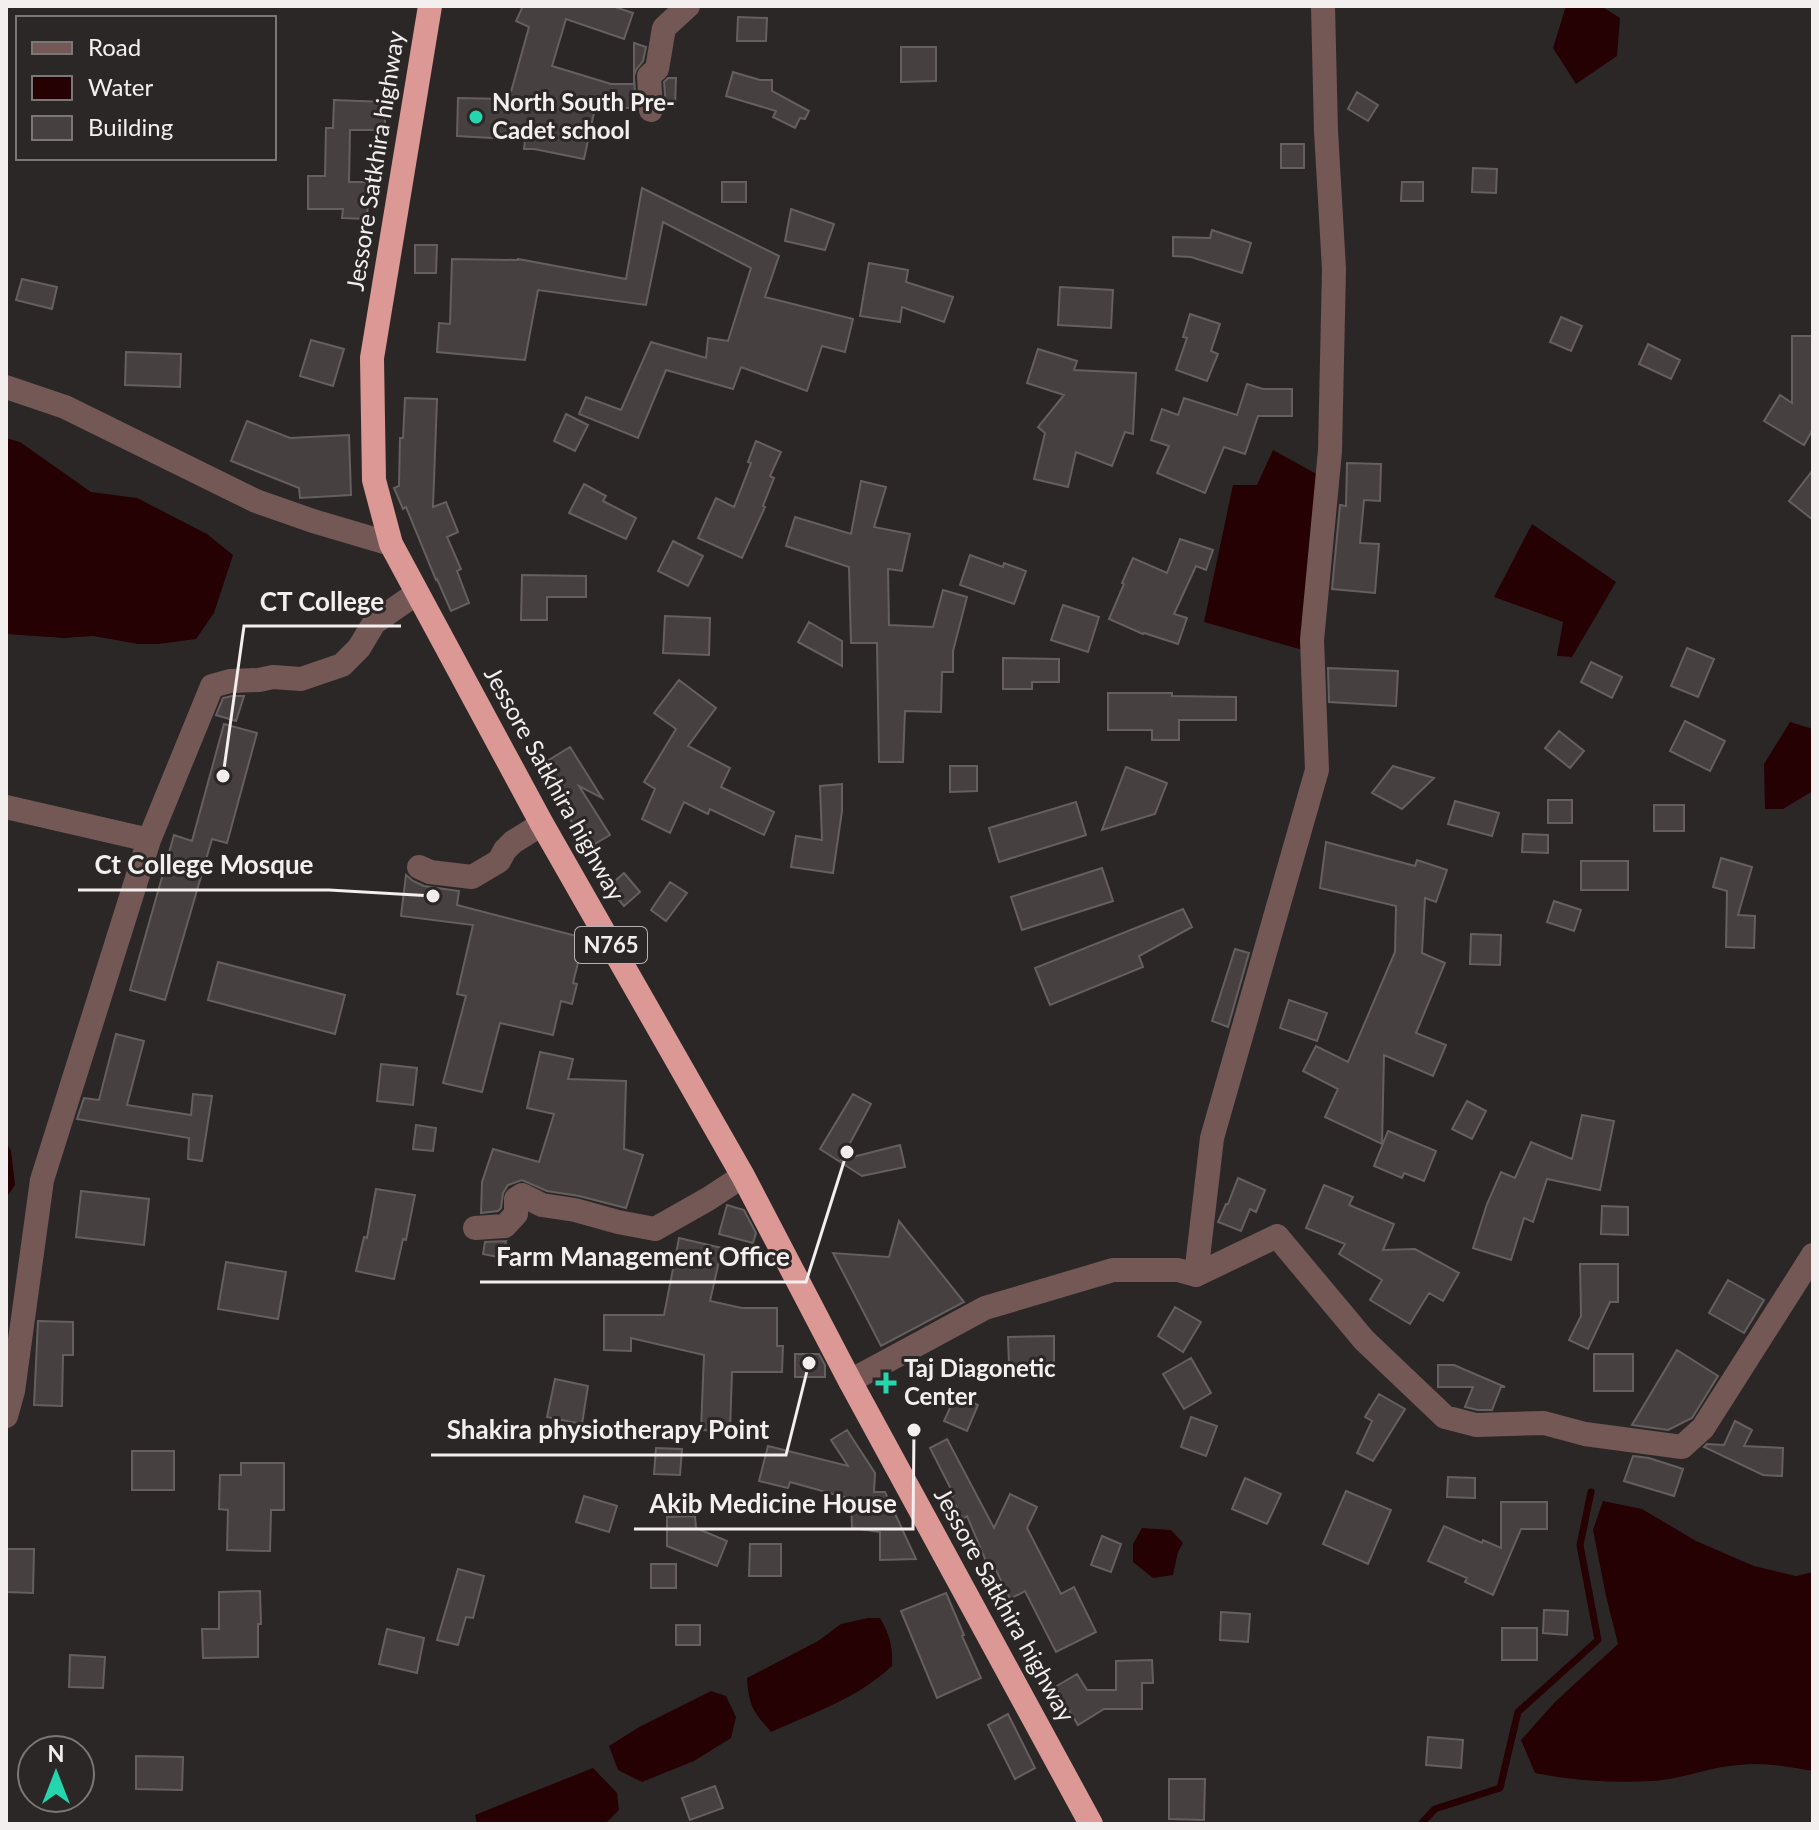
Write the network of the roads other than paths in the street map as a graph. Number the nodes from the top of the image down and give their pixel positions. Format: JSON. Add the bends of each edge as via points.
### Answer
{"nodes":[{"id":1,"x":430,"y":6,"type":"edge"},
{"id":2,"x":688,"y":6,"type":"edge"},
{"id":3,"x":1323,"y":6,"type":"edge"},
{"id":4,"x":651,"y":110,"type":"dead end"},
{"id":5,"x":6,"y":387,"type":"edge"},
{"id":6,"x":391,"y":544,"type":"junction"},
{"id":7,"x":417,"y":593,"type":"junction"},
{"id":8,"x":6,"y":807,"type":"edge"},
{"id":9,"x":542,"y":824,"type":"junction"},
{"id":10,"x":149,"y":840,"type":"junction"},
{"id":11,"x":419,"y":867,"type":"dead end"},
{"id":12,"x":743,"y":1176,"type":"junction"},
{"id":13,"x":475,"y":1228,"type":"dead end"},
{"id":14,"x":1813,"y":1255,"type":"edge"},
{"id":15,"x":1196,"y":1275,"type":"junction"},
{"id":16,"x":850,"y":1381,"type":"junction"},
{"id":17,"x":6,"y":1416,"type":"edge"},
{"id":18,"x":1091,"y":1824,"type":"edge"}],
"edges":[{"from":1,"to":6,"type":"highway","name":"Jessore Satkhira highway","number":"N765","via":[[372,358],[374,480]]},
{"from":2,"to":4,"type":"street","via":[[664,28],[657,69],[649,76]]},
{"from":3,"to":15,"type":"street","via":[[1334,269],[1330,451],[1312,640],[1317,770],[1212,1138]]},
{"from":5,"to":6,"type":"street","via":[[65,407],[256,501]]},
{"from":6,"to":7,"type":"highway","name":"Jessore Satkhira highway","number":"N765"},
{"from":7,"to":9,"type":"highway","name":"Jessore Satkhira highway","number":"N765"},
{"from":7,"to":10,"type":"street","via":[[374,623],[342,665],[301,679],[273,677],[212,686]]},
{"from":8,"to":10,"type":"street"},
{"from":9,"to":11,"type":"street","via":[[472,877]]},
{"from":9,"to":12,"type":"highway","name":"Jessore Satkhira highway","number":"N765"},
{"from":10,"to":17,"type":"street","via":[[42,1180]]},
{"from":12,"to":13,"type":"street","via":[[655,1229],[542,1205],[522,1195],[505,1226]]},
{"from":12,"to":16,"type":"highway","name":"Jessore Satkhira highway","number":"N765"},
{"from":14,"to":15,"type":"street","via":[[1703,1428],[1682,1447],[1544,1423],[1476,1425],[1445,1417],[1364,1340],[1277,1236]]},
{"from":15,"to":16,"type":"street","via":[[1113,1270],[985,1308]]},
{"from":16,"to":18,"type":"highway","name":"Jessore Satkhira highway","number":"N765"}]}
